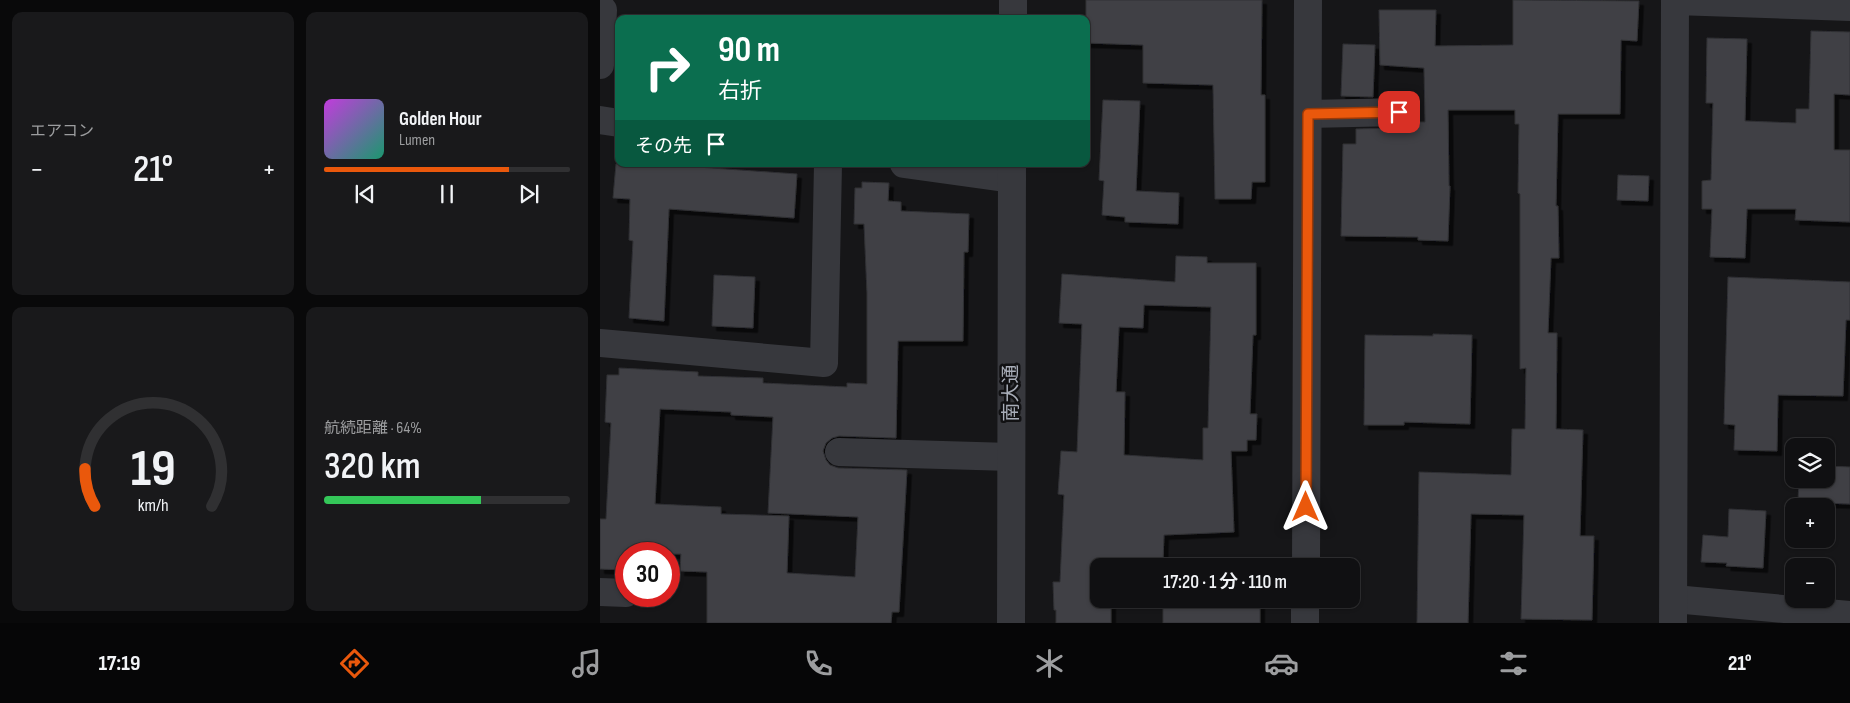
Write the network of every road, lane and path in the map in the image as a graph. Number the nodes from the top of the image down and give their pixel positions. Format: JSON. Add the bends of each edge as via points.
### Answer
{"nodes":[{"id":1,"x":1013,"y":0,"type":"edge"},
{"id":2,"x":1308,"y":0,"type":"edge"},
{"id":3,"x":1675,"y":0,"type":"edge"},
{"id":4,"x":1850,"y":7,"type":"edge"},
{"id":5,"x":603,"y":10,"type":"dead end"},
{"id":6,"x":1013,"y":15,"type":"edge"},
{"id":7,"x":600,"y":65,"type":"edge"},
{"id":8,"x":1399,"y":112,"type":"dead end"},
{"id":9,"x":1308,"y":114,"type":"junction"},
{"id":10,"x":600,"y":120,"type":"edge"},
{"id":11,"x":615,"y":122,"type":"edge"},
{"id":12,"x":828,"y":167,"type":"edge"},
{"id":13,"x":950,"y":167,"type":"edge"},
{"id":14,"x":1012,"y":171,"type":"edge"},
{"id":15,"x":600,"y":343,"type":"edge"},
{"id":16,"x":839,"y":452,"type":"dead end"},
{"id":17,"x":1011,"y":457,"type":"junction"},
{"id":18,"x":1306,"y":558,"type":"edge"},
{"id":19,"x":600,"y":592,"type":"edge"},
{"id":20,"x":615,"y":593,"type":"edge"},
{"id":21,"x":1306,"y":608,"type":"edge"},
{"id":22,"x":1673,"y":611,"type":"edge"},
{"id":23,"x":1850,"y":615,"type":"edge"},
{"id":24,"x":1010,"y":623,"type":"edge"},
{"id":25,"x":1305,"y":623,"type":"edge"}],
"edges":[{"from":1,"to":6,"type":"street"},
{"from":2,"to":9,"type":"street"},
{"from":3,"to":4,"type":"street"},
{"from":3,"to":22,"type":"street"},
{"from":5,"to":7,"type":"street"},
{"from":8,"to":9,"type":"street"},
{"from":9,"to":18,"type":"street"},
{"from":10,"to":11,"type":"street"},
{"from":12,"to":15,"type":"street","via":[[824,363]]},
{"from":13,"to":14,"type":"street"},
{"from":14,"to":17,"type":"street","name":"南大通"},
{"from":16,"to":17,"type":"street"},
{"from":17,"to":24,"type":"street","name":"南大通"},
{"from":19,"to":20,"type":"street"},
{"from":21,"to":25,"type":"street"},
{"from":22,"to":23,"type":"street"}]}
